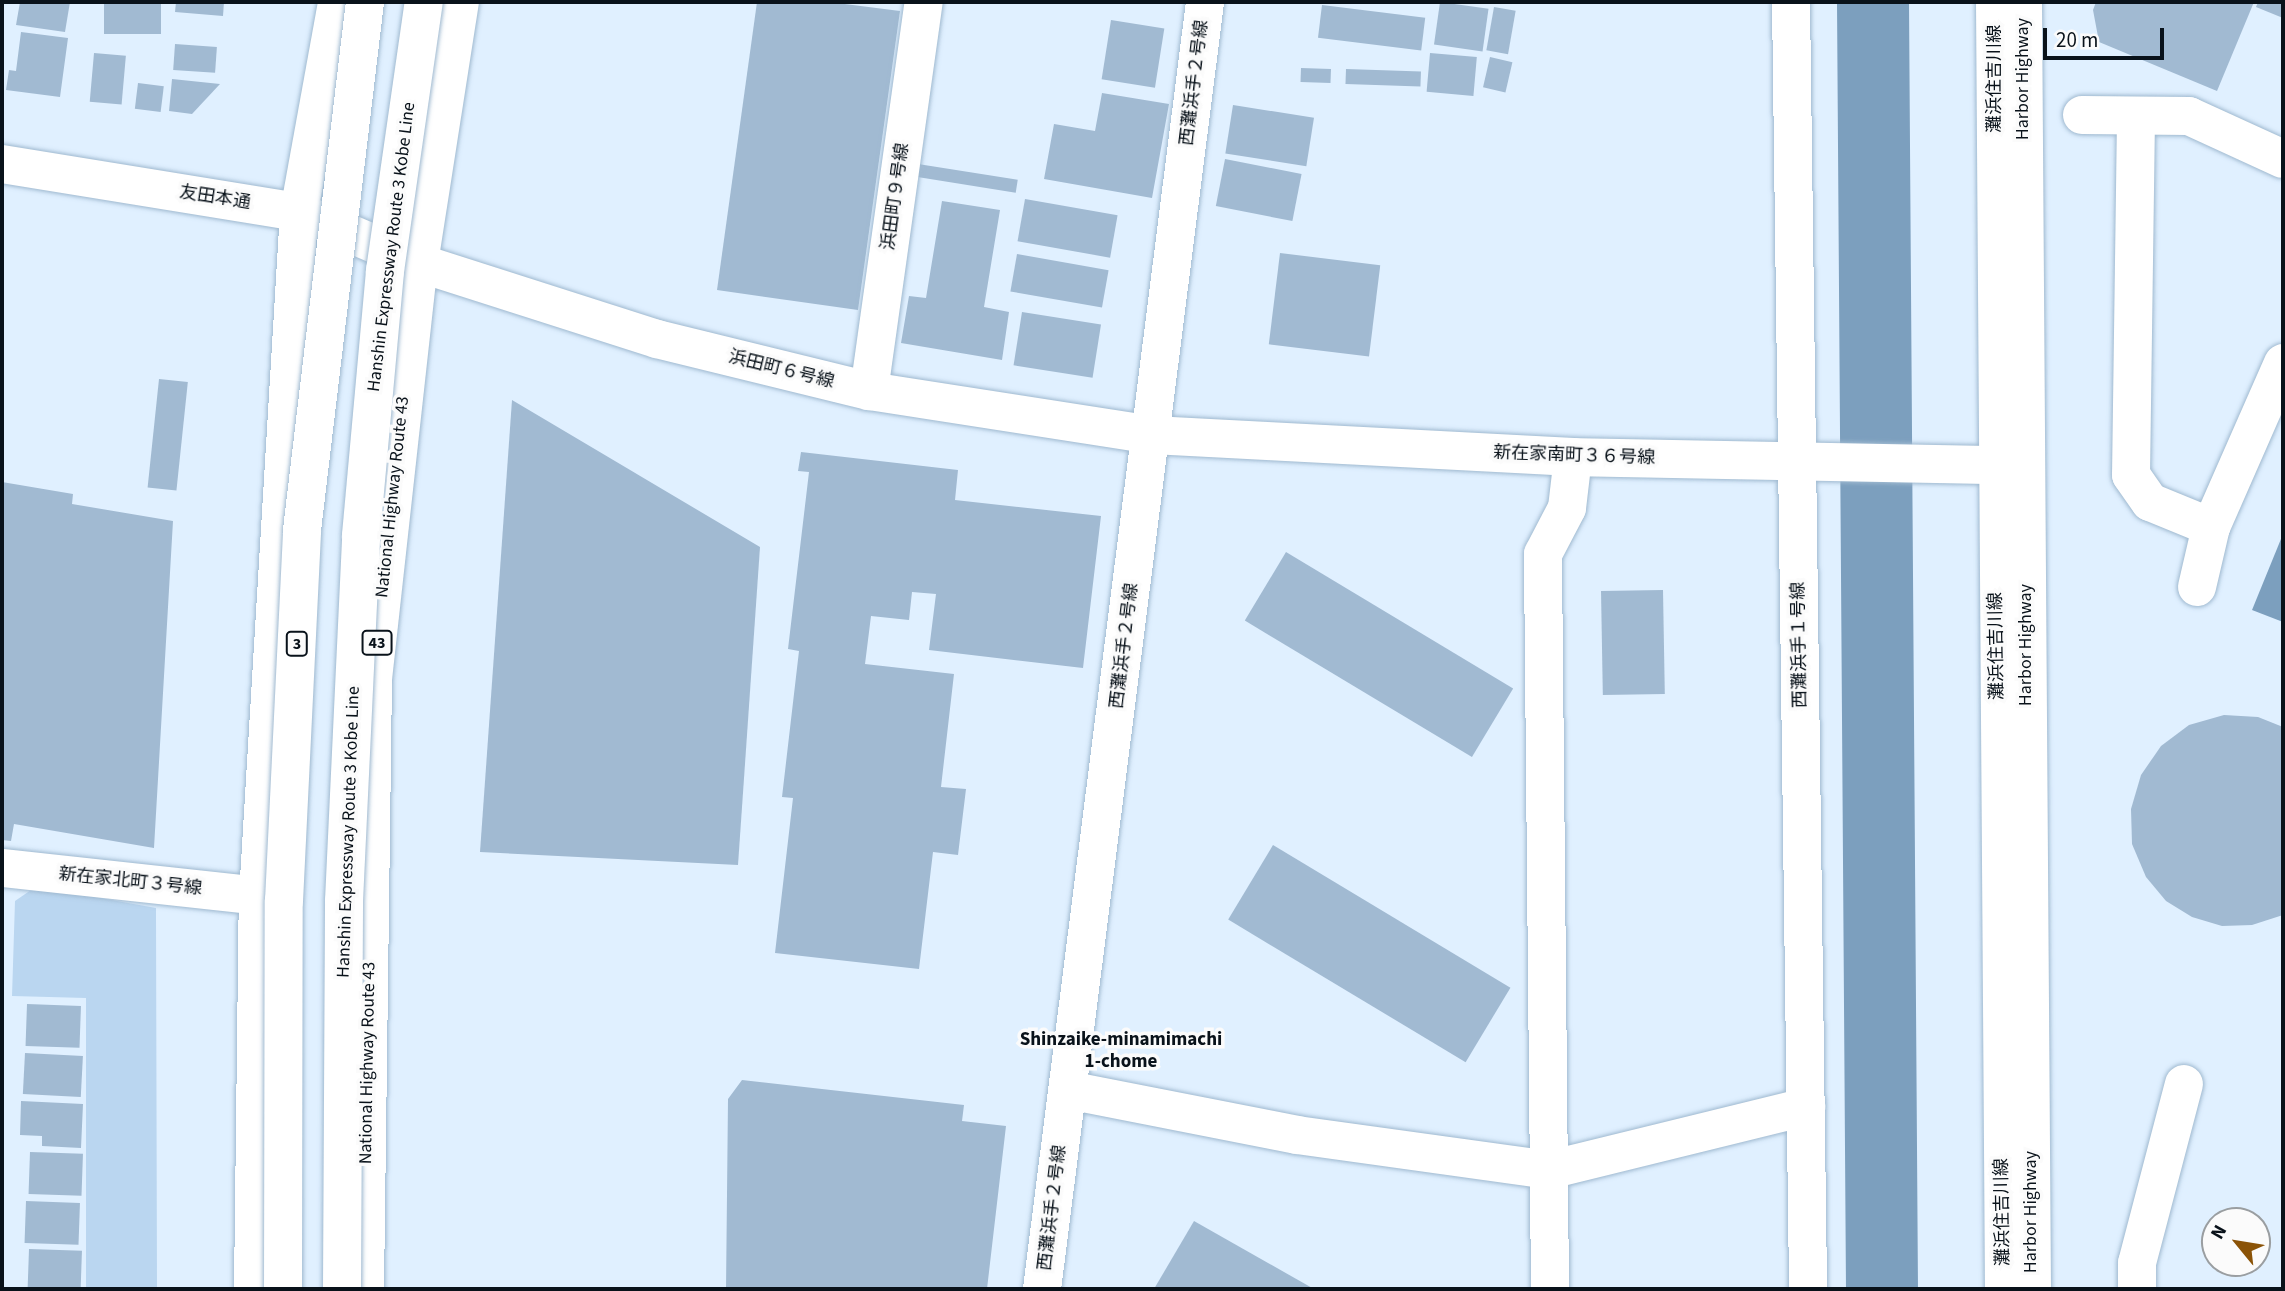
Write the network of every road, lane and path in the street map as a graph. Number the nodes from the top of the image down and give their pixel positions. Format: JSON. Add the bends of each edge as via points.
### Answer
{"nodes":[{"id":1,"x":337,"y":2,"type":"edge"},
{"id":2,"x":365,"y":2,"type":"edge"},
{"id":3,"x":424,"y":2,"type":"edge"},
{"id":4,"x":460,"y":2,"type":"edge"},
{"id":5,"x":924,"y":2,"type":"edge"},
{"id":6,"x":1205,"y":2,"type":"edge"},
{"id":7,"x":1791,"y":2,"type":"edge"},
{"id":8,"x":1995,"y":2,"type":"edge"},
{"id":9,"x":2023,"y":2,"type":"edge"},
{"id":10,"x":2047,"y":2,"type":"edge"},
{"id":11,"x":2082,"y":115,"type":"dead end"},
{"id":12,"x":2136,"y":118,"type":"junction"},
{"id":13,"x":2283,"y":159,"type":"edge"},
{"id":14,"x":2,"y":164,"type":"edge"},
{"id":15,"x":299,"y":212,"type":"junction"},
{"id":16,"x":419,"y":263,"type":"junction"},
{"id":17,"x":2283,"y":363,"type":"edge"},
{"id":18,"x":869,"y":391,"type":"junction"},
{"id":19,"x":1152,"y":435,"type":"junction"},
{"id":20,"x":1573,"y":457,"type":"junction"},
{"id":21,"x":1797,"y":465,"type":"junction"},
{"id":22,"x":1996,"y":465,"type":"junction"},
{"id":23,"x":2211,"y":527,"type":"junction"},
{"id":24,"x":2197,"y":587,"type":"dead end"},
{"id":25,"x":2,"y":868,"type":"edge"},
{"id":26,"x":258,"y":896,"type":"junction"},
{"id":27,"x":2184,"y":1084,"type":"dead end"},
{"id":28,"x":1068,"y":1090,"type":"junction"},
{"id":29,"x":1806,"y":1107,"type":"junction"},
{"id":30,"x":1549,"y":1170,"type":"junction"},
{"id":31,"x":253,"y":1289,"type":"edge"},
{"id":32,"x":283,"y":1289,"type":"edge"},
{"id":33,"x":342,"y":1289,"type":"edge"},
{"id":34,"x":365,"y":1289,"type":"edge"},
{"id":35,"x":1042,"y":1289,"type":"edge"},
{"id":36,"x":1550,"y":1289,"type":"edge"},
{"id":37,"x":1808,"y":1289,"type":"edge"},
{"id":38,"x":2004,"y":1289,"type":"edge"},
{"id":39,"x":2032,"y":1289,"type":"edge"},
{"id":40,"x":2055,"y":1289,"type":"edge"},
{"id":41,"x":2137,"y":1289,"type":"edge"}],
"edges":[{"from":1,"to":15,"type":"main road"},
{"from":2,"to":32,"type":"main road","number":"3","bridge":true,"via":[[302,530],[284,901]]},
{"from":3,"to":33,"type":"main road","name":"Hanshin Expressway Route 3 Kobe Line","bridge":true,"via":[[385,271],[361,535],[344,901]]},
{"from":4,"to":16,"type":"main road","name":"National Highway Route 43","number":"43"},
{"from":5,"to":18,"type":"main road","name":"浜田町９号線"},
{"from":6,"to":19,"type":"main road","name":"西灘浜手２号線"},
{"from":7,"to":21,"type":"main road","name":"西灘浜手１号線"},
{"from":8,"to":22,"type":"main road","name":"灘浜住吉川線"},
{"from":9,"to":39,"type":"main road","name":"Harbor Highway"},
{"from":10,"to":40,"type":"main road","name":"Harbor Highway"},
{"from":11,"to":12,"type":"main road"},
{"from":12,"to":13,"type":"main road","via":[[2189,116]]},
{"from":12,"to":23,"type":"main road","via":[[2131,475],[2150,502]]},
{"from":14,"to":15,"type":"main road","name":"友田本通"},
{"from":15,"to":16,"type":"main road","name":"友田本通"},
{"from":15,"to":26,"type":"main road"},
{"from":16,"to":18,"type":"main road","name":"浜田町６号線","via":[[657,339]]},
{"from":16,"to":34,"type":"main road","name":"National Highway Route 43","number":"43","via":[[373,678]]},
{"from":17,"to":23,"type":"main road"},
{"from":18,"to":19,"type":"main road","name":"浜田町６号線"},
{"from":19,"to":20,"type":"main road","name":"新在家南町３６号線"},
{"from":19,"to":28,"type":"main road","name":"西灘浜手２号線"},
{"from":20,"to":21,"type":"main road","name":"新在家南町３６号線"},
{"from":20,"to":30,"type":"main road","via":[[1567,508],[1543,554]]},
{"from":21,"to":22,"type":"main road","name":"新在家南町３６号線"},
{"from":21,"to":29,"type":"main road","name":"西灘浜手１号線"},
{"from":22,"to":38,"type":"main road","name":"灘浜住吉川線"},
{"from":23,"to":24,"type":"main road"},
{"from":25,"to":26,"type":"main road","name":"新在家北町３号線"},
{"from":26,"to":31,"type":"main road"},
{"from":27,"to":41,"type":"main road","via":[[2137,1263]]},
{"from":28,"to":30,"type":"main road","via":[[1297,1136]]},
{"from":28,"to":35,"type":"main road","name":"西灘浜手２号線"},
{"from":29,"to":30,"type":"main road"},
{"from":29,"to":37,"type":"main road","name":"西灘浜手１号線"},
{"from":30,"to":36,"type":"main road"}]}
